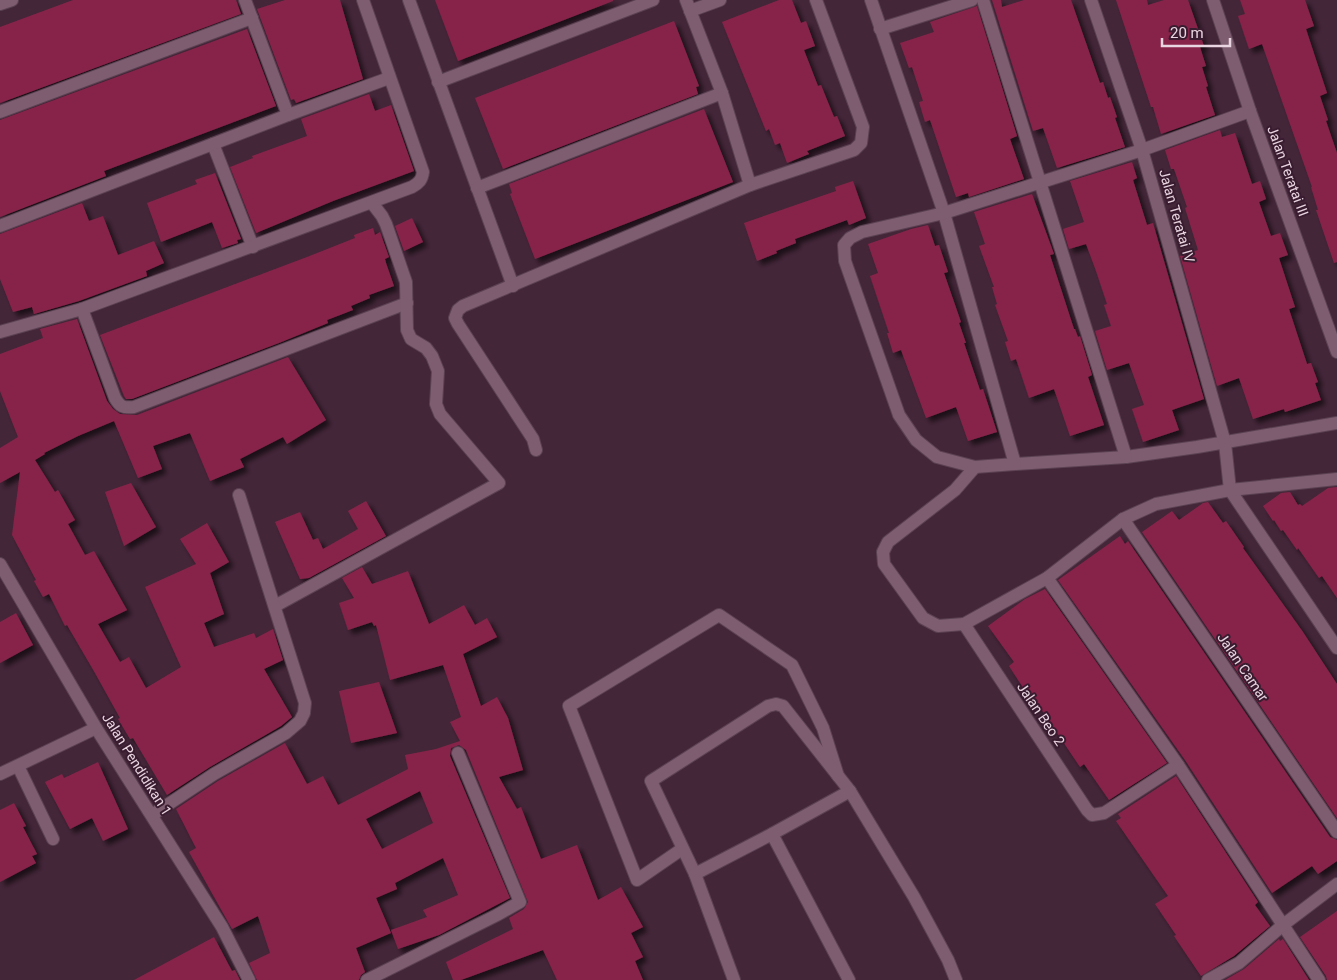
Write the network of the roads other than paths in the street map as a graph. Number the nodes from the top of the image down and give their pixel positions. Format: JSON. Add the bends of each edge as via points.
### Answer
{"nodes":[{"id":1,"x":12,"y":0,"type":"edge"},
{"id":2,"x":245,"y":0,"type":"edge"},
{"id":3,"x":363,"y":0,"type":"edge"},
{"id":4,"x":408,"y":0,"type":"edge"},
{"id":5,"x":654,"y":0,"type":"edge"},
{"id":6,"x":720,"y":0,"type":"edge"},
{"id":7,"x":816,"y":0,"type":"edge"},
{"id":8,"x":870,"y":0,"type":"edge"},
{"id":9,"x":972,"y":0,"type":"edge"},
{"id":10,"x":982,"y":0,"type":"edge"},
{"id":11,"x":1091,"y":0,"type":"edge"},
{"id":12,"x":1213,"y":0,"type":"edge"},
{"id":13,"x":0,"y":4,"type":"edge"},
{"id":14,"x":688,"y":6,"type":"edge"},
{"id":15,"x":252,"y":18,"type":"junction"},
{"id":16,"x":880,"y":29,"type":"junction"},
{"id":17,"x":389,"y":78,"type":"junction"},
{"id":18,"x":438,"y":82,"type":"junction"},
{"id":19,"x":722,"y":93,"type":"junction"},
{"id":20,"x":1250,"y":111,"type":"junction"},
{"id":21,"x":0,"y":112,"type":"edge"},
{"id":22,"x":288,"y":115,"type":"junction"},
{"id":23,"x":213,"y":144,"type":"junction"},
{"id":24,"x":1142,"y":150,"type":"junction"},
{"id":25,"x":1039,"y":183,"type":"junction"},
{"id":26,"x":750,"y":185,"type":"junction"},
{"id":27,"x":477,"y":188,"type":"junction"},
{"id":28,"x":372,"y":202,"type":"junction"},
{"id":29,"x":944,"y":213,"type":"junction"},
{"id":30,"x":0,"y":226,"type":"edge"},
{"id":31,"x":253,"y":247,"type":"junction"},
{"id":32,"x":512,"y":286,"type":"junction"},
{"id":33,"x":407,"y":303,"type":"junction"},
{"id":34,"x":82,"y":309,"type":"junction"},
{"id":35,"x":0,"y":332,"type":"edge"},
{"id":36,"x":1337,"y":352,"type":"edge"},
{"id":37,"x":1337,"y":423,"type":"edge"},
{"id":38,"x":1225,"y":443,"type":"junction"},
{"id":39,"x":536,"y":450,"type":"dead end"},
{"id":40,"x":1126,"y":457,"type":"junction"},
{"id":41,"x":1015,"y":464,"type":"junction"},
{"id":42,"x":975,"y":467,"type":"junction"},
{"id":43,"x":1337,"y":479,"type":"edge"},
{"id":44,"x":1230,"y":490,"type":"junction"},
{"id":45,"x":239,"y":495,"type":"dead end"},
{"id":46,"x":1124,"y":519,"type":"junction"},
{"id":47,"x":0,"y":564,"type":"edge"},
{"id":48,"x":1047,"y":578,"type":"junction"},
{"id":49,"x":275,"y":606,"type":"junction"},
{"id":50,"x":964,"y":624,"type":"junction"},
{"id":51,"x":1337,"y":648,"type":"edge"},
{"id":52,"x":96,"y":728,"type":"junction"},
{"id":53,"x":458,"y":753,"type":"dead end"},
{"id":54,"x":1178,"y":765,"type":"junction"},
{"id":55,"x":18,"y":766,"type":"junction"},
{"id":56,"x":0,"y":774,"type":"edge"},
{"id":57,"x":838,"y":776,"type":"junction"},
{"id":58,"x":850,"y":791,"type":"junction"},
{"id":59,"x":152,"y":815,"type":"junction"},
{"id":60,"x":1337,"y":832,"type":"edge"},
{"id":61,"x":772,"y":834,"type":"junction"},
{"id":62,"x":53,"y":839,"type":"dead end"},
{"id":63,"x":682,"y":849,"type":"junction"},
{"id":64,"x":695,"y":874,"type":"junction"},
{"id":65,"x":1337,"y":884,"type":"edge"},
{"id":66,"x":1283,"y":925,"type":"junction"},
{"id":67,"x":249,"y":980,"type":"edge"},
{"id":68,"x":367,"y":980,"type":"edge"},
{"id":69,"x":734,"y":980,"type":"edge"},
{"id":70,"x":849,"y":980,"type":"edge"},
{"id":71,"x":956,"y":980,"type":"edge"},
{"id":72,"x":1208,"y":980,"type":"edge"},
{"id":73,"x":1319,"y":980,"type":"edge"}],
"edges":[{"from":1,"to":13,"type":"street"},
{"from":2,"to":15,"type":"street"},
{"from":3,"to":17,"type":"street"},
{"from":4,"to":18,"type":"street"},
{"from":5,"to":18,"type":"street"},
{"from":6,"to":14,"type":"street"},
{"from":7,"to":26,"type":"street","via":[[864,128],[861,143],[854,150]]},
{"from":8,"to":16,"type":"street"},
{"from":9,"to":16,"type":"street"},
{"from":10,"to":25,"type":"street"},
{"from":11,"to":24,"type":"street","name":"Jalan Teratai IV"},
{"from":12,"to":20,"type":"street","name":"Jalan Teratai III"},
{"from":14,"to":19,"type":"street"},
{"from":15,"to":21,"type":"street"},
{"from":15,"to":22,"type":"street"},
{"from":16,"to":29,"type":"street"},
{"from":17,"to":22,"type":"street"},
{"from":17,"to":28,"type":"street","via":[[423,172],[422,178],[412,187]]},
{"from":18,"to":27,"type":"street"},
{"from":19,"to":26,"type":"street"},
{"from":19,"to":27,"type":"street"},
{"from":20,"to":24,"type":"street"},
{"from":20,"to":36,"type":"street","name":"Jalan Teratai III"},
{"from":22,"to":23,"type":"street"},
{"from":23,"to":30,"type":"street"},
{"from":23,"to":31,"type":"street"},
{"from":24,"to":25,"type":"street"},
{"from":24,"to":38,"type":"street","name":"Jalan Teratai IV"},
{"from":25,"to":29,"type":"street"},
{"from":25,"to":40,"type":"street"},
{"from":26,"to":32,"type":"street"},
{"from":27,"to":32,"type":"street"},
{"from":28,"to":31,"type":"street"},
{"from":28,"to":33,"type":"street","via":[[386,224],[406,282]]},
{"from":29,"to":41,"type":"street"},
{"from":29,"to":42,"type":"street","via":[[862,232],[844,245],[844,253],[899,415],[916,440],[937,456]]},
{"from":31,"to":34,"type":"street"},
{"from":32,"to":39,"type":"street","via":[[463,306],[455,318],[533,439]]},
{"from":33,"to":34,"type":"street","via":[[125,408],[119,406],[115,398]]},
{"from":33,"to":49,"type":"street","via":[[407,330],[411,339],[426,348],[438,371],[436,404],[440,414],[499,483]]},
{"from":34,"to":35,"type":"street"},
{"from":37,"to":38,"type":"street"},
{"from":38,"to":40,"type":"street"},
{"from":38,"to":44,"type":"street","name":"Jalan Teratai IV"},
{"from":40,"to":41,"type":"street"},
{"from":41,"to":42,"type":"street"},
{"from":42,"to":50,"type":"street","via":[[956,490],[888,542],[883,552],[884,564],[923,618],[938,626]]},
{"from":43,"to":44,"type":"street"},
{"from":44,"to":46,"type":"street","via":[[1156,504]]},
{"from":44,"to":51,"type":"street"},
{"from":45,"to":49,"type":"street"},
{"from":46,"to":48,"type":"street"},
{"from":46,"to":60,"type":"street","name":"Jalan Camar"},
{"from":47,"to":52,"type":"street","name":"Jalan Pendidikan 1"},
{"from":48,"to":50,"type":"street"},
{"from":48,"to":54,"type":"street"},
{"from":49,"to":59,"type":"street","via":[[306,703],[300,721],[286,733],[214,774]]},
{"from":50,"to":54,"type":"street","name":"Jalan Beo 2","via":[[1092,815],[1104,813]]},
{"from":52,"to":55,"type":"street"},
{"from":52,"to":59,"type":"street","name":"Jalan Pendidikan 1"},
{"from":53,"to":68,"type":"street","via":[[520,902]]},
{"from":54,"to":66,"type":"street"},
{"from":55,"to":56,"type":"street"},
{"from":55,"to":62,"type":"street"},
{"from":57,"to":58,"type":"street"},
{"from":57,"to":63,"type":"street","via":[[783,706],[768,706],[651,781]]},
{"from":57,"to":63,"type":"street","via":[[823,728],[792,665],[719,615],[569,706],[637,880]]},
{"from":58,"to":61,"type":"street"},
{"from":58,"to":71,"type":"street","via":[[914,897]]},
{"from":59,"to":67,"type":"street","name":"Jalan Pendidikan 1","via":[[222,927]]},
{"from":61,"to":64,"type":"street"},
{"from":61,"to":70,"type":"street"},
{"from":63,"to":64,"type":"street"},
{"from":64,"to":69,"type":"street"},
{"from":65,"to":66,"type":"street"},
{"from":66,"to":72,"type":"street","via":[[1239,963]]},
{"from":66,"to":73,"type":"street"}]}
